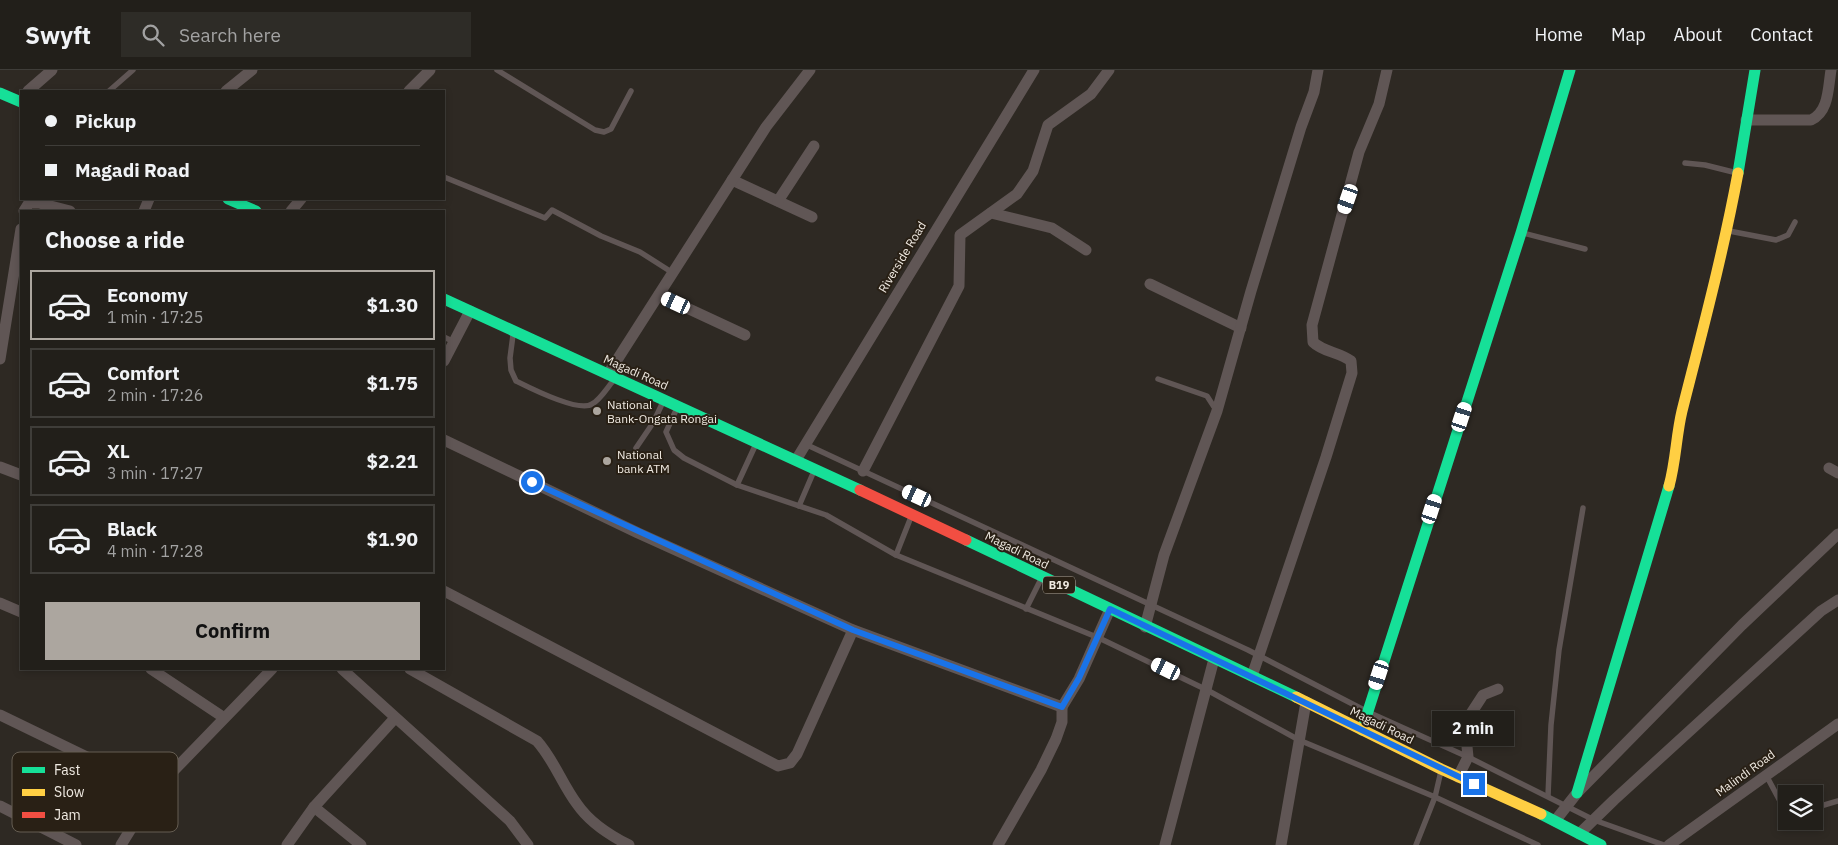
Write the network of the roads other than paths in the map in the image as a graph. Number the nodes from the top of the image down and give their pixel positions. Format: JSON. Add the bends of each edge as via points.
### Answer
{"nodes":[{"id":1,"x":52,"y":70,"type":"edge"},
{"id":2,"x":133,"y":70,"type":"edge"},
{"id":3,"x":252,"y":70,"type":"edge"},
{"id":4,"x":430,"y":70,"type":"edge"},
{"id":5,"x":497,"y":70,"type":"edge"},
{"id":6,"x":810,"y":70,"type":"edge"},
{"id":7,"x":1034,"y":70,"type":"edge"},
{"id":8,"x":1109,"y":70,"type":"edge"},
{"id":9,"x":1318,"y":70,"type":"edge"},
{"id":10,"x":1387,"y":70,"type":"edge"},
{"id":11,"x":1570,"y":70,"type":"edge"},
{"id":12,"x":1755,"y":70,"type":"edge"},
{"id":13,"x":1831,"y":70,"type":"edge"},
{"id":14,"x":29,"y":90,"type":"edge"},
{"id":15,"x":110,"y":90,"type":"edge"},
{"id":16,"x":227,"y":90,"type":"edge"},
{"id":17,"x":410,"y":90,"type":"edge"},
{"id":18,"x":631,"y":91,"type":"dead end"},
{"id":19,"x":0,"y":93,"type":"edge"},
{"id":20,"x":20,"y":100,"type":"edge"},
{"id":21,"x":1746,"y":120,"type":"junction"},
{"id":22,"x":814,"y":146,"type":"dead end"},
{"id":23,"x":1685,"y":163,"type":"dead end"},
{"id":24,"x":1740,"y":173,"type":"junction"},
{"id":25,"x":445,"y":177,"type":"edge"},
{"id":26,"x":732,"y":180,"type":"junction"},
{"id":27,"x":230,"y":200,"type":"edge"},
{"id":28,"x":300,"y":200,"type":"edge"},
{"id":29,"x":778,"y":202,"type":"junction"},
{"id":30,"x":24,"y":210,"type":"edge"},
{"id":31,"x":66,"y":210,"type":"edge"},
{"id":32,"x":254,"y":210,"type":"edge"},
{"id":33,"x":292,"y":210,"type":"edge"},
{"id":34,"x":991,"y":213,"type":"junction"},
{"id":35,"x":812,"y":217,"type":"dead end"},
{"id":36,"x":1795,"y":222,"type":"dead end"},
{"id":37,"x":1728,"y":230,"type":"junction"},
{"id":38,"x":1521,"y":233,"type":"junction"},
{"id":39,"x":20,"y":245,"type":"edge"},
{"id":40,"x":1584,"y":249,"type":"dead end"},
{"id":41,"x":1086,"y":250,"type":"dead end"},
{"id":42,"x":673,"y":273,"type":"junction"},
{"id":43,"x":1150,"y":284,"type":"dead end"},
{"id":44,"x":17,"y":292,"type":"edge"},
{"id":45,"x":659,"y":295,"type":"junction"},
{"id":46,"x":445,"y":299,"type":"edge"},
{"id":47,"x":470,"y":311,"type":"junction"},
{"id":48,"x":1241,"y":328,"type":"junction"},
{"id":49,"x":514,"y":331,"type":"junction"},
{"id":50,"x":745,"y":335,"type":"dead end"},
{"id":51,"x":449,"y":340,"type":"edge"},
{"id":52,"x":445,"y":357,"type":"edge"},
{"id":53,"x":0,"y":359,"type":"edge"},
{"id":54,"x":612,"y":376,"type":"junction"},
{"id":55,"x":1158,"y":379,"type":"dead end"},
{"id":56,"x":664,"y":399,"type":"junction"},
{"id":57,"x":678,"y":406,"type":"junction"},
{"id":58,"x":1217,"y":411,"type":"junction"},
{"id":59,"x":445,"y":440,"type":"edge"},
{"id":60,"x":757,"y":442,"type":"junction"},
{"id":61,"x":805,"y":444,"type":"junction"},
{"id":62,"x":636,"y":448,"type":"dead end"},
{"id":63,"x":796,"y":460,"type":"junction"},
{"id":64,"x":0,"y":467,"type":"edge"},
{"id":65,"x":815,"y":469,"type":"junction"},
{"id":66,"x":863,"y":471,"type":"junction"},
{"id":67,"x":20,"y":475,"type":"edge"},
{"id":68,"x":737,"y":485,"type":"junction"},
{"id":69,"x":799,"y":506,"type":"junction"},
{"id":70,"x":1584,"y":508,"type":"dead end"},
{"id":71,"x":912,"y":515,"type":"junction"},
{"id":72,"x":1838,"y":534,"type":"edge"},
{"id":73,"x":896,"y":555,"type":"junction"},
{"id":74,"x":1042,"y":577,"type":"junction"},
{"id":75,"x":445,"y":592,"type":"edge"},
{"id":76,"x":1838,"y":600,"type":"edge"},
{"id":77,"x":0,"y":603,"type":"edge"},
{"id":78,"x":1151,"y":604,"type":"junction"},
{"id":79,"x":1026,"y":609,"type":"junction"},
{"id":80,"x":1110,"y":609,"type":"junction"},
{"id":81,"x":20,"y":612,"type":"edge"},
{"id":82,"x":1145,"y":628,"type":"junction"},
{"id":83,"x":853,"y":630,"type":"junction"},
{"id":84,"x":1099,"y":638,"type":"junction"},
{"id":85,"x":1260,"y":656,"type":"junction"},
{"id":86,"x":1214,"y":659,"type":"junction"},
{"id":87,"x":152,"y":670,"type":"edge"},
{"id":88,"x":271,"y":670,"type":"edge"},
{"id":89,"x":343,"y":670,"type":"edge"},
{"id":90,"x":412,"y":670,"type":"edge"},
{"id":91,"x":1252,"y":676,"type":"junction"},
{"id":92,"x":1498,"y":689,"type":"dead end"},
{"id":93,"x":1207,"y":690,"type":"junction"},
{"id":94,"x":1306,"y":702,"type":"junction"},
{"id":95,"x":1062,"y":707,"type":"junction"},
{"id":96,"x":1368,"y":712,"type":"junction"},
{"id":97,"x":0,"y":715,"type":"edge"},
{"id":98,"x":223,"y":717,"type":"junction"},
{"id":99,"x":395,"y":718,"type":"junction"},
{"id":100,"x":1838,"y":724,"type":"edge"},
{"id":101,"x":1362,"y":730,"type":"junction"},
{"id":102,"x":1299,"y":740,"type":"junction"},
{"id":103,"x":76,"y":752,"type":"edge"},
{"id":104,"x":1468,"y":757,"type":"junction"},
{"id":105,"x":178,"y":765,"type":"edge"},
{"id":106,"x":1441,"y":769,"type":"junction"},
{"id":107,"x":1766,"y":775,"type":"junction"},
{"id":108,"x":1458,"y":777,"type":"junction"},
{"id":109,"x":1577,"y":793,"type":"junction"},
{"id":110,"x":1548,"y":796,"type":"junction"},
{"id":111,"x":1435,"y":797,"type":"junction"},
{"id":112,"x":1778,"y":797,"type":"edge"},
{"id":113,"x":1838,"y":801,"type":"edge"},
{"id":114,"x":1568,"y":805,"type":"junction"},
{"id":115,"x":1823,"y":805,"type":"edge"},
{"id":116,"x":0,"y":806,"type":"edge"},
{"id":117,"x":314,"y":807,"type":"junction"},
{"id":118,"x":12,"y":812,"type":"edge"},
{"id":119,"x":1594,"y":820,"type":"junction"},
{"id":120,"x":1555,"y":821,"type":"junction"},
{"id":121,"x":51,"y":832,"type":"edge"},
{"id":122,"x":129,"y":832,"type":"edge"},
{"id":123,"x":1579,"y":834,"type":"junction"},
{"id":124,"x":76,"y":845,"type":"edge"},
{"id":125,"x":121,"y":845,"type":"edge"},
{"id":126,"x":287,"y":845,"type":"edge"},
{"id":127,"x":360,"y":845,"type":"edge"},
{"id":128,"x":528,"y":845,"type":"edge"},
{"id":129,"x":629,"y":845,"type":"edge"},
{"id":130,"x":998,"y":845,"type":"edge"},
{"id":131,"x":1165,"y":845,"type":"edge"},
{"id":132,"x":1280,"y":845,"type":"edge"},
{"id":133,"x":1416,"y":845,"type":"edge"},
{"id":134,"x":1538,"y":845,"type":"edge"},
{"id":135,"x":1601,"y":845,"type":"edge"},
{"id":136,"x":1664,"y":845,"type":"edge"},
{"id":137,"x":1669,"y":845,"type":"edge"}],
"edges":[{"from":1,"to":14,"type":"street"},
{"from":2,"to":15,"type":"lane"},
{"from":3,"to":16,"type":"street"},
{"from":4,"to":17,"type":"street"},
{"from":5,"to":18,"type":"lane","via":[[595,130],[604,132],[610,129]]},
{"from":6,"to":26,"type":"street","via":[[766,127]]},
{"from":7,"to":61,"type":"street","name":"Riverside Road"},
{"from":8,"to":34,"type":"street","via":[[1091,94],[1048,125],[1033,171],[1017,194]]},
{"from":9,"to":48,"type":"street"},
{"from":10,"to":85,"type":"street","via":[[1379,104],[1359,152],[1312,325],[1313,342],[1344,355],[1351,361],[1352,373]]},
{"from":11,"to":38,"type":"main road"},
{"from":12,"to":21,"type":"main road"},
{"from":13,"to":21,"type":"street","via":[[1824,109],[1819,116],[1811,120]]},
{"from":19,"to":20,"type":"main road"},
{"from":21,"to":24,"type":"main road"},
{"from":22,"to":29,"type":"street"},
{"from":23,"to":24,"type":"lane"},
{"from":24,"to":37,"type":"main road"},
{"from":25,"to":42,"type":"lane","via":[[545,218],[552,210],[640,252]]},
{"from":26,"to":29,"type":"street"},
{"from":26,"to":42,"type":"street"},
{"from":27,"to":32,"type":"main road"},
{"from":28,"to":33,"type":"street"},
{"from":29,"to":35,"type":"street"},
{"from":30,"to":31,"type":"street","via":[[28,203],[39,203]]},
{"from":34,"to":41,"type":"street","via":[[1052,228]]},
{"from":34,"to":66,"type":"street","via":[[960,235],[959,286]]},
{"from":36,"to":37,"type":"lane","via":[[1788,234],[1776,240]]},
{"from":37,"to":109,"type":"main road","via":[[1674,447],[1673,471]]},
{"from":38,"to":40,"type":"lane"},
{"from":38,"to":96,"type":"main road"},
{"from":39,"to":44,"type":"street"},
{"from":42,"to":45,"type":"street"},
{"from":43,"to":48,"type":"street"},
{"from":44,"to":53,"type":"street"},
{"from":45,"to":50,"type":"street"},
{"from":45,"to":54,"type":"street"},
{"from":46,"to":47,"type":"main road","name":"Magadi Road","number":"B19"},
{"from":47,"to":49,"type":"main road","name":"Magadi Road","number":"B19"},
{"from":47,"to":51,"type":"street"},
{"from":48,"to":58,"type":"street"},
{"from":49,"to":54,"type":"main road","name":"Magadi Road","number":"B19"},
{"from":49,"to":54,"type":"lane","via":[[511,370],[516,381],[529,388],[578,407],[587,407],[593,404]]},
{"from":51,"to":52,"type":"street"},
{"from":54,"to":56,"type":"main road","name":"Magadi Road","number":"B19"},
{"from":55,"to":58,"type":"lane","via":[[1207,396]]},
{"from":56,"to":57,"type":"main road","name":"Magadi Road","number":"B19"},
{"from":56,"to":62,"type":"lane"},
{"from":57,"to":60,"type":"main road","name":"Magadi Road","number":"B19"},
{"from":57,"to":68,"type":"lane","via":[[666,432],[674,450]]},
{"from":58,"to":78,"type":"street","via":[[1164,555]]},
{"from":59,"to":83,"type":"street","via":[[638,533]]},
{"from":60,"to":63,"type":"main road","name":"Magadi Road","number":"B19"},
{"from":60,"to":68,"type":"lane"},
{"from":61,"to":63,"type":"street","name":"Riverside Road"},
{"from":61,"to":66,"type":"lane"},
{"from":63,"to":65,"type":"main road","name":"Magadi Road","number":"B19"},
{"from":64,"to":67,"type":"street"},
{"from":65,"to":69,"type":"lane"},
{"from":65,"to":71,"type":"main road","name":"Magadi Road","number":"B19"},
{"from":66,"to":78,"type":"lane"},
{"from":68,"to":69,"type":"lane"},
{"from":69,"to":73,"type":"lane","via":[[850,527]]},
{"from":70,"to":110,"type":"lane","via":[[1559,650]]},
{"from":71,"to":73,"type":"lane"},
{"from":71,"to":74,"type":"main road","name":"Magadi Road","number":"B19"},
{"from":72,"to":109,"type":"street","via":[[1742,625]]},
{"from":73,"to":79,"type":"lane"},
{"from":74,"to":79,"type":"lane"},
{"from":74,"to":80,"type":"main road","name":"Magadi Road","number":"B19"},
{"from":75,"to":83,"type":"street","via":[[778,766],[790,763],[797,754]]},
{"from":76,"to":119,"type":"street","via":[[1821,611]]},
{"from":77,"to":81,"type":"street"},
{"from":78,"to":82,"type":"street"},
{"from":78,"to":85,"type":"lane"},
{"from":79,"to":84,"type":"lane"},
{"from":80,"to":82,"type":"main road","name":"Magadi Road","number":"B19"},
{"from":80,"to":84,"type":"street"},
{"from":82,"to":86,"type":"main road","name":"Magadi Road","number":"B19"},
{"from":83,"to":95,"type":"street"},
{"from":84,"to":93,"type":"lane"},
{"from":84,"to":95,"type":"street"},
{"from":85,"to":91,"type":"street"},
{"from":85,"to":96,"type":"lane"},
{"from":86,"to":91,"type":"main road","name":"Magadi Road","number":"B19"},
{"from":86,"to":93,"type":"street"},
{"from":87,"to":98,"type":"street"},
{"from":88,"to":98,"type":"street"},
{"from":89,"to":99,"type":"street"},
{"from":90,"to":129,"type":"street","via":[[536,741],[547,753],[577,805],[605,832]]},
{"from":91,"to":94,"type":"main road","name":"Magadi Road","number":"B19"},
{"from":92,"to":104,"type":"street","via":[[1483,695],[1470,715],[1466,736]]},
{"from":93,"to":102,"type":"lane"},
{"from":93,"to":131,"type":"street"},
{"from":94,"to":101,"type":"main road","name":"Magadi Road","number":"B19"},
{"from":94,"to":102,"type":"street"},
{"from":95,"to":130,"type":"street","via":[[1062,722],[1056,739]]},
{"from":96,"to":101,"type":"main road"},
{"from":96,"to":104,"type":"lane"},
{"from":97,"to":103,"type":"street"},
{"from":98,"to":105,"type":"street"},
{"from":99,"to":117,"type":"street"},
{"from":99,"to":128,"type":"street","via":[[510,821]]},
{"from":100,"to":107,"type":"street","name":"Malindi Road"},
{"from":101,"to":106,"type":"main road","name":"Magadi Road","number":"B19"},
{"from":102,"to":111,"type":"lane"},
{"from":102,"to":132,"type":"street"},
{"from":104,"to":108,"type":"street"},
{"from":104,"to":110,"type":"lane"},
{"from":106,"to":108,"type":"main road","name":"Magadi Road","number":"B19"},
{"from":106,"to":111,"type":"lane"},
{"from":107,"to":112,"type":"lane"},
{"from":107,"to":137,"type":"street","name":"Malindi Road"},
{"from":108,"to":120,"type":"main road","name":"Magadi Road","number":"B19"},
{"from":109,"to":114,"type":"street"},
{"from":110,"to":114,"type":"lane"},
{"from":111,"to":133,"type":"lane"},
{"from":111,"to":134,"type":"lane"},
{"from":113,"to":115,"type":"lane"},
{"from":114,"to":119,"type":"lane"},
{"from":114,"to":120,"type":"street"},
{"from":116,"to":118,"type":"street"},
{"from":117,"to":126,"type":"street"},
{"from":117,"to":127,"type":"street"},
{"from":119,"to":123,"type":"street"},
{"from":119,"to":136,"type":"lane"},
{"from":120,"to":123,"type":"main road","name":"Magadi Road","number":"B19"},
{"from":121,"to":124,"type":"street"},
{"from":122,"to":125,"type":"street"},
{"from":123,"to":135,"type":"main road","name":"Magadi Road","number":"B19"}]}
